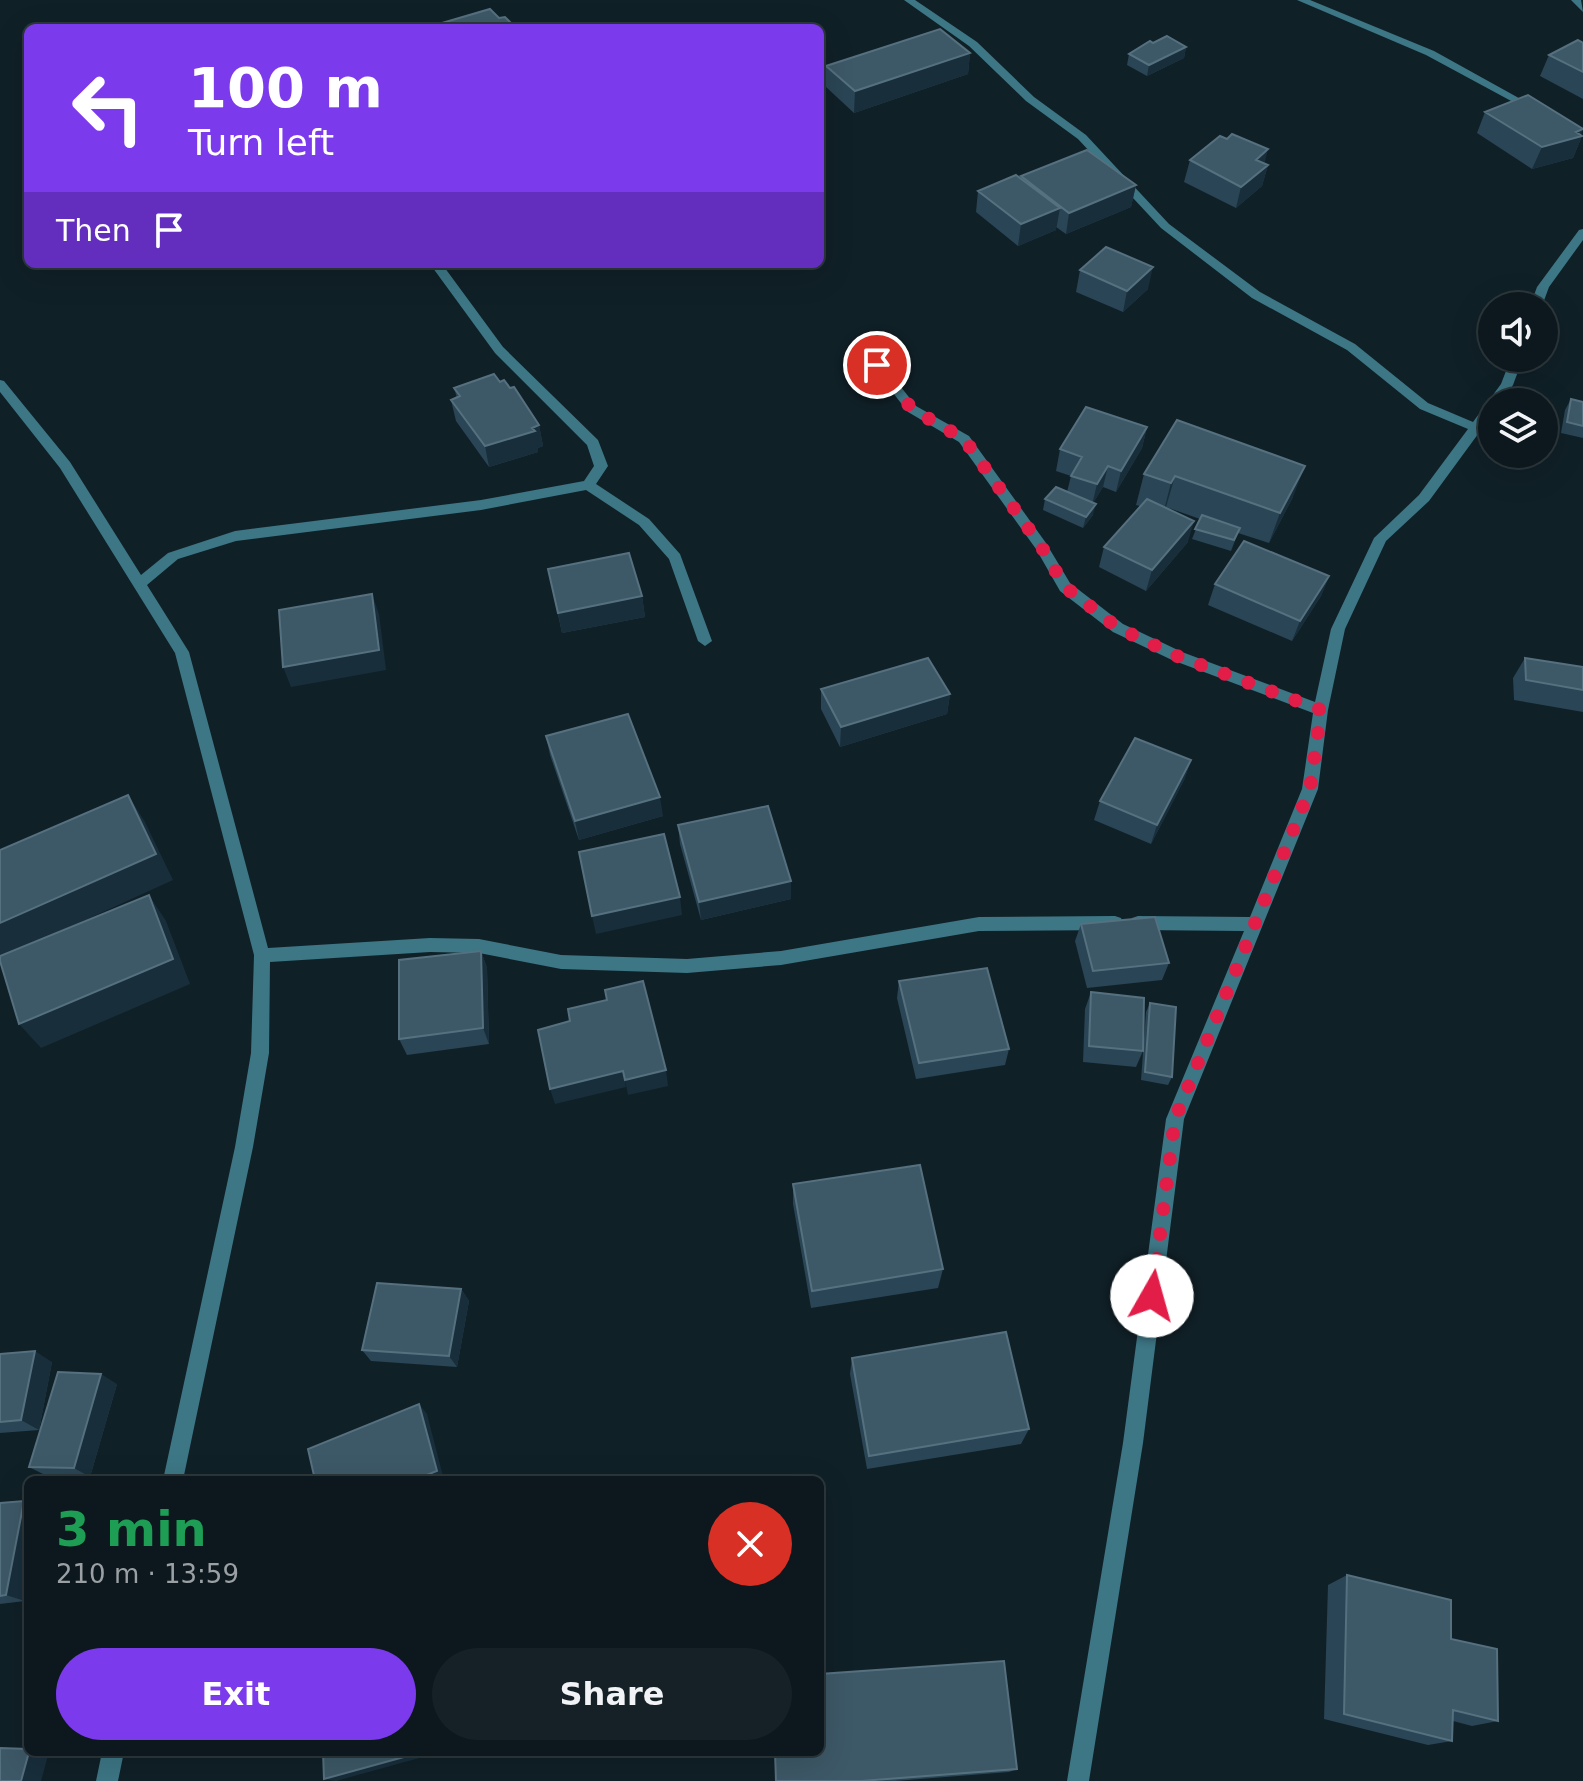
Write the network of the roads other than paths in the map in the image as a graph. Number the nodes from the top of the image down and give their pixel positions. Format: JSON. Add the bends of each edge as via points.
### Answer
{"nodes":[{"id":1,"x":909,"y":0,"type":"edge"},
{"id":2,"x":1302,"y":0,"type":"edge"},
{"id":3,"x":1576,"y":0,"type":"edge"},
{"id":4,"x":1583,"y":9,"type":"edge"},
{"id":5,"x":1541,"y":113,"type":"edge"},
{"id":6,"x":1583,"y":232,"type":"edge"},
{"id":7,"x":439,"y":268,"type":"edge"},
{"id":8,"x":1541,"y":292,"type":"edge"},
{"id":9,"x":877,"y":365,"type":"dead end"},
{"id":10,"x":0,"y":384,"type":"edge"},
{"id":11,"x":1478,"y":425,"type":"edge"},
{"id":12,"x":1476,"y":428,"type":"junction"},
{"id":13,"x":588,"y":485,"type":"junction"},
{"id":14,"x":139,"y":584,"type":"junction"},
{"id":15,"x":705,"y":641,"type":"dead end"},
{"id":16,"x":1321,"y":710,"type":"junction"},
{"id":17,"x":1252,"y":924,"type":"junction"},
{"id":18,"x":262,"y":955,"type":"junction"},
{"id":19,"x":174,"y":1476,"type":"edge"},
{"id":20,"x":112,"y":1756,"type":"edge"},
{"id":21,"x":107,"y":1781,"type":"edge"},
{"id":22,"x":1078,"y":1781,"type":"edge"}],
"edges":[{"from":1,"to":12,"type":"street","via":[[973,44],[1030,99],[1082,137],[1165,226],[1233,278],[1297,321],[1351,347],[1424,406]]},
{"from":2,"to":5,"type":"street","via":[[1430,53]]},
{"from":3,"to":4,"type":"street"},
{"from":6,"to":8,"type":"street"},
{"from":7,"to":13,"type":"street","via":[[499,350],[593,443],[601,466]]},
{"from":9,"to":16,"type":"street","via":[[912,409],[964,439],[1065,587],[1118,628]]},
{"from":10,"to":14,"type":"street","via":[[65,465]]},
{"from":11,"to":12,"type":"street"},
{"from":12,"to":16,"type":"street","via":[[1424,498],[1381,538],[1338,629]]},
{"from":13,"to":14,"type":"street","via":[[481,505],[235,536],[173,556]]},
{"from":13,"to":15,"type":"street","via":[[644,522],[675,557]]},
{"from":14,"to":18,"type":"street","via":[[182,652]]},
{"from":16,"to":17,"type":"street","via":[[1310,789]]},
{"from":17,"to":18,"type":"street","via":[[979,924],[781,958],[687,966],[561,962],[479,946]]},
{"from":17,"to":22,"type":"street","via":[[1175,1119],[1133,1443]]},
{"from":18,"to":19,"type":"street","via":[[258,1069]]},
{"from":20,"to":21,"type":"street"}]}
